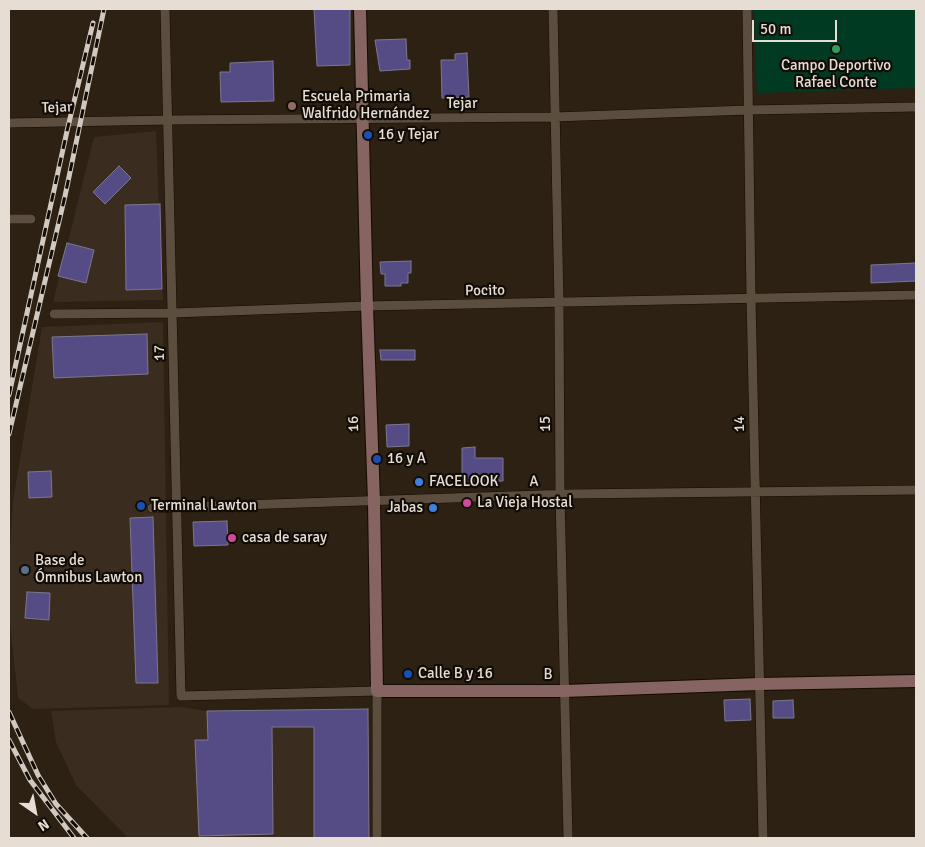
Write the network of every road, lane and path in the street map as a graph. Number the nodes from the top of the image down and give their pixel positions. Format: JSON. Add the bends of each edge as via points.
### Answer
{"nodes":[{"id":1,"x":165,"y":9,"type":"edge"},
{"id":2,"x":360,"y":9,"type":"edge"},
{"id":3,"x":553,"y":9,"type":"edge"},
{"id":4,"x":747,"y":9,"type":"edge"},
{"id":5,"x":916,"y":107,"type":"edge"},
{"id":6,"x":748,"y":110,"type":"junction"},
{"id":7,"x":555,"y":117,"type":"junction"},
{"id":8,"x":362,"y":118,"type":"junction"},
{"id":9,"x":168,"y":120,"type":"junction"},
{"id":10,"x":9,"y":123,"type":"edge"},
{"id":11,"x":9,"y":219,"type":"edge"},
{"id":12,"x":31,"y":219,"type":"dead end"},
{"id":13,"x":916,"y":295,"type":"edge"},
{"id":14,"x":751,"y":298,"type":"junction"},
{"id":15,"x":560,"y":303,"type":"junction"},
{"id":16,"x":367,"y":306,"type":"junction"},
{"id":17,"x":173,"y":313,"type":"junction"},
{"id":18,"x":54,"y":314,"type":"dead end"},
{"id":19,"x":916,"y":490,"type":"edge"},
{"id":20,"x":756,"y":493,"type":"junction"},
{"id":21,"x":560,"y":495,"type":"junction"},
{"id":22,"x":374,"y":501,"type":"junction"},
{"id":23,"x":152,"y":508,"type":"dead end"},
{"id":24,"x":176,"y":508,"type":"junction"},
{"id":25,"x":916,"y":681,"type":"edge"},
{"id":26,"x":759,"y":684,"type":"junction"},
{"id":27,"x":377,"y":691,"type":"junction"},
{"id":28,"x":564,"y":691,"type":"junction"},
{"id":29,"x":180,"y":696,"type":"joint"},
{"id":30,"x":377,"y":838,"type":"edge"},
{"id":31,"x":568,"y":838,"type":"edge"},
{"id":32,"x":763,"y":838,"type":"edge"}],
"edges":[{"from":1,"to":9,"type":"street","name":"17"},
{"from":2,"to":8,"type":"street","name":"16"},
{"from":3,"to":7,"type":"street","name":"15"},
{"from":4,"to":6,"type":"street","name":"14"},
{"from":5,"to":6,"type":"street","name":"Tejar"},
{"from":6,"to":7,"type":"street","name":"Tejar"},
{"from":6,"to":14,"type":"street","name":"14"},
{"from":7,"to":8,"type":"street","name":"Tejar"},
{"from":7,"to":15,"type":"street","name":"15"},
{"from":8,"to":9,"type":"street","name":"Tejar"},
{"from":8,"to":16,"type":"street","name":"16"},
{"from":9,"to":10,"type":"street","name":"Tejar"},
{"from":9,"to":17,"type":"street","name":"17"},
{"from":11,"to":12,"type":"street"},
{"from":13,"to":14,"type":"street","name":"Pocito"},
{"from":14,"to":15,"type":"street","name":"Pocito"},
{"from":14,"to":20,"type":"street","name":"14"},
{"from":15,"to":16,"type":"street","name":"Pocito"},
{"from":15,"to":21,"type":"street","name":"15"},
{"from":16,"to":17,"type":"street","name":"Pocito"},
{"from":16,"to":22,"type":"street","name":"16"},
{"from":17,"to":18,"type":"street","name":"Pocito"},
{"from":17,"to":24,"type":"street","name":"17"},
{"from":19,"to":20,"type":"street","name":"A"},
{"from":20,"to":21,"type":"street","name":"A"},
{"from":20,"to":26,"type":"street","name":"14"},
{"from":21,"to":22,"type":"street","name":"A"},
{"from":21,"to":28,"type":"street","name":"15"},
{"from":22,"to":24,"type":"street","name":"A"},
{"from":22,"to":27,"type":"street","name":"16"},
{"from":23,"to":24,"type":"street","name":"A"},
{"from":24,"to":29,"type":"street","name":"17"},
{"from":25,"to":26,"type":"street","name":"B"},
{"from":26,"to":28,"type":"street","name":"B"},
{"from":26,"to":32,"type":"street","name":"14"},
{"from":27,"to":28,"type":"street","name":"B"},
{"from":27,"to":29,"type":"street","name":"B"},
{"from":27,"to":30,"type":"street","name":"16"},
{"from":28,"to":31,"type":"street","name":"15"}]}
